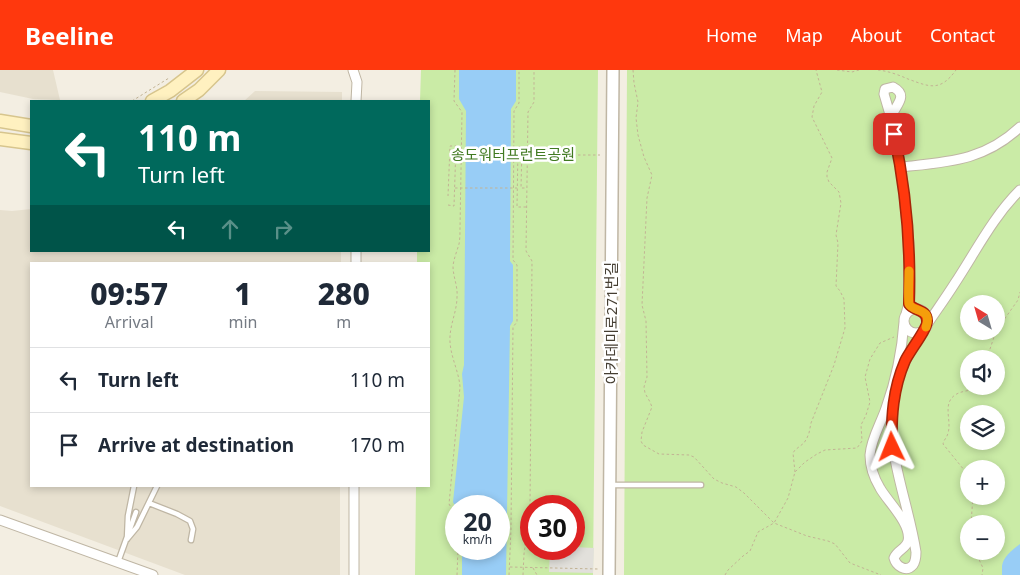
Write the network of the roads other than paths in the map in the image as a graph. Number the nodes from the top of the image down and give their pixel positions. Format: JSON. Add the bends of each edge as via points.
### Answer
{"nodes":[{"id":1,"x":197,"y":70,"type":"edge"},
{"id":2,"x":219,"y":70,"type":"edge"},
{"id":3,"x":353,"y":70,"type":"edge"},
{"id":4,"x":613,"y":70,"type":"edge"},
{"id":5,"x":154,"y":100,"type":"edge"},
{"id":6,"x":184,"y":100,"type":"edge"},
{"id":7,"x":356,"y":100,"type":"edge"},
{"id":8,"x":891,"y":118,"type":"dead end"},
{"id":9,"x":0,"y":121,"type":"edge"},
{"id":10,"x":30,"y":126,"type":"edge"},
{"id":11,"x":1020,"y":127,"type":"edge"},
{"id":12,"x":0,"y":139,"type":"edge"},
{"id":13,"x":30,"y":144,"type":"edge"},
{"id":14,"x":901,"y":167,"type":"junction"},
{"id":15,"x":1020,"y":190,"type":"edge"},
{"id":16,"x":912,"y":306,"type":"junction"},
{"id":17,"x":936,"y":311,"type":"junction"},
{"id":18,"x":925,"y":314,"type":"junction"},
{"id":19,"x":905,"y":318,"type":"junction"},
{"id":20,"x":925,"y":328,"type":"junction"},
{"id":21,"x":610,"y":485,"type":"junction"},
{"id":22,"x":701,"y":486,"type":"dead end"},
{"id":23,"x":134,"y":487,"type":"edge"},
{"id":24,"x":157,"y":487,"type":"edge"},
{"id":25,"x":354,"y":487,"type":"edge"},
{"id":26,"x":149,"y":503,"type":"junction"},
{"id":27,"x":136,"y":512,"type":"dead end"},
{"id":28,"x":0,"y":520,"type":"edge"},
{"id":29,"x":127,"y":539,"type":"junction"},
{"id":30,"x":191,"y":540,"type":"dead end"},
{"id":31,"x":118,"y":562,"type":"junction"},
{"id":32,"x":153,"y":575,"type":"edge"},
{"id":33,"x":354,"y":575,"type":"edge"},
{"id":34,"x":609,"y":575,"type":"edge"}],
"edges":[{"from":1,"to":5,"type":"main road"},
{"from":2,"to":6,"type":"main road"},
{"from":3,"to":7,"type":"street","via":[[357,82]]},
{"from":4,"to":21,"type":"street","name":"아카데미로271번길"},
{"from":8,"to":14,"type":"street"},
{"from":9,"to":10,"type":"main road"},
{"from":11,"to":14,"type":"street","via":[[995,146],[974,156]]},
{"from":12,"to":13,"type":"main road"},
{"from":14,"to":16,"type":"street"},
{"from":15,"to":17,"type":"street","via":[[989,228]]},
{"from":16,"to":18,"type":"street"},
{"from":16,"to":19,"type":"street"},
{"from":17,"to":18,"type":"street"},
{"from":17,"to":20,"type":"street"},
{"from":18,"to":20,"type":"street"},
{"from":19,"to":20,"type":"street","via":[[905,326],[911,331],[919,332]]},
{"from":19,"to":20,"type":"street","via":[[895,378],[870,455],[875,479],[907,529],[908,543],[894,558],[897,565],[905,569],[915,562],[916,552],[892,447],[891,416],[902,367]]},
{"from":21,"to":22,"type":"lane"},
{"from":21,"to":34,"type":"street","name":"아카데미로271번길"},
{"from":23,"to":29,"type":"lane"},
{"from":24,"to":26,"type":"lane"},
{"from":25,"to":33,"type":"street"},
{"from":26,"to":29,"type":"lane"},
{"from":26,"to":30,"type":"lane","via":[[190,521],[193,529]]},
{"from":27,"to":29,"type":"lane"},
{"from":28,"to":31,"type":"street"},
{"from":29,"to":31,"type":"lane"},
{"from":31,"to":32,"type":"street"}]}
